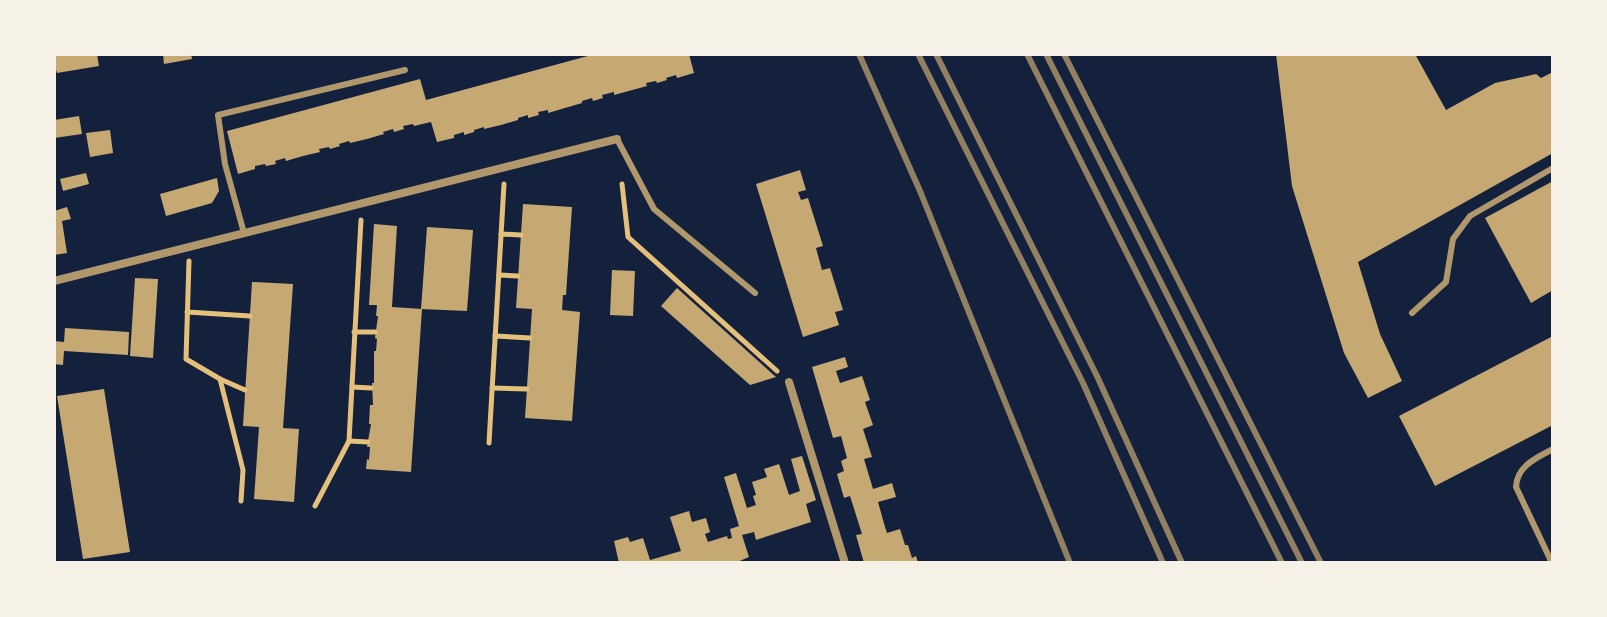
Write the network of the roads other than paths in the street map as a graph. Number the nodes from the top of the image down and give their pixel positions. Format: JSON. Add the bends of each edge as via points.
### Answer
{"nodes":[{"id":1,"x":405,"y":70,"type":"dead end"},
{"id":2,"x":617,"y":139,"type":"joint"},
{"id":3,"x":1553,"y":168,"type":"edge"},
{"id":4,"x":244,"y":233,"type":"junction"},
{"id":5,"x":54,"y":281,"type":"edge"},
{"id":6,"x":755,"y":293,"type":"dead end"},
{"id":7,"x":1412,"y":313,"type":"dead end"},
{"id":8,"x":789,"y":382,"type":"road end"},
{"id":9,"x":1553,"y":449,"type":"edge"},
{"id":10,"x":844,"y":563,"type":"edge"},
{"id":11,"x":1552,"y":563,"type":"edge"}],
"edges":[{"from":1,"to":4,"type":"lane","via":[[218,115]]},
{"from":2,"to":4,"type":"street"},
{"from":2,"to":6,"type":"lane","via":[[654,209]]},
{"from":3,"to":7,"type":"lane","via":[[1470,216],[1453,239],[1446,282]]},
{"from":4,"to":5,"type":"street"},
{"from":8,"to":10,"type":"street"},
{"from":9,"to":11,"type":"lane","via":[[1522,468],[1516,479]]}]}
